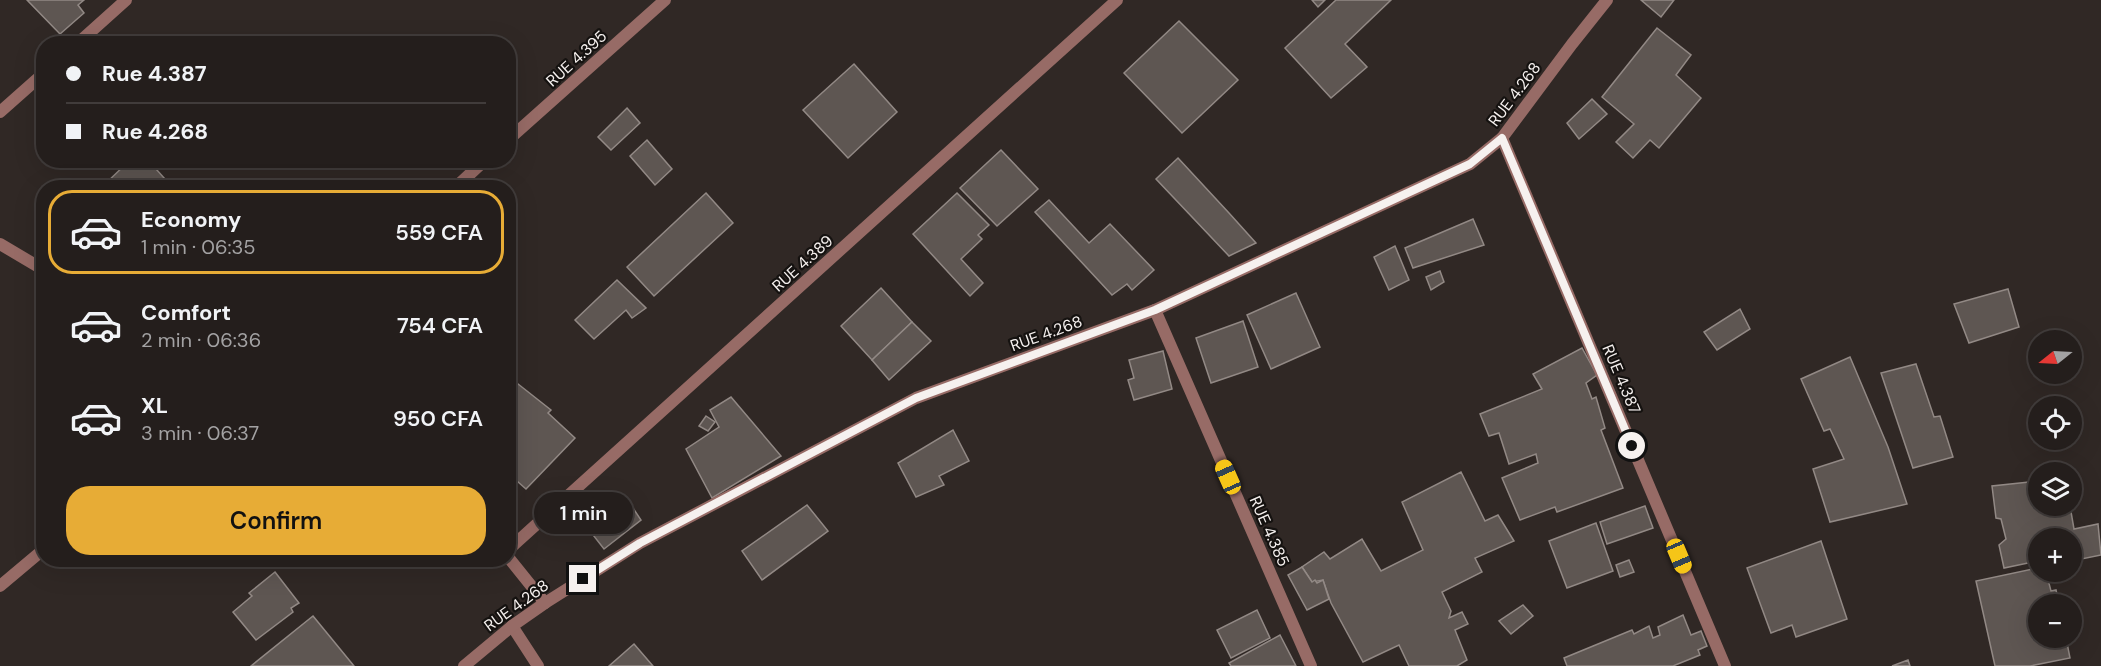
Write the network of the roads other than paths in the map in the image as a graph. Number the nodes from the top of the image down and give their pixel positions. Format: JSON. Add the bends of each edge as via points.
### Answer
{"nodes":[{"id":1,"x":126,"y":0,"type":"edge"},
{"id":2,"x":664,"y":0,"type":"edge"},
{"id":3,"x":1117,"y":0,"type":"edge"},
{"id":4,"x":1607,"y":0,"type":"edge"},
{"id":5,"x":86,"y":36,"type":"edge"},
{"id":6,"x":36,"y":80,"type":"edge"},
{"id":7,"x":0,"y":112,"type":"edge"},
{"id":8,"x":516,"y":133,"type":"edge"},
{"id":9,"x":1502,"y":138,"type":"junction"},
{"id":10,"x":476,"y":168,"type":"edge"},
{"id":11,"x":464,"y":180,"type":"edge"},
{"id":12,"x":0,"y":244,"type":"edge"},
{"id":13,"x":36,"y":265,"type":"edge"},
{"id":14,"x":1155,"y":310,"type":"junction"},
{"id":15,"x":516,"y":543,"type":"edge"},
{"id":16,"x":36,"y":556,"type":"edge"},
{"id":17,"x":516,"y":567,"type":"edge"},
{"id":18,"x":0,"y":586,"type":"edge"},
{"id":19,"x":545,"y":603,"type":"junction"},
{"id":20,"x":512,"y":626,"type":"junction"},
{"id":21,"x":464,"y":666,"type":"edge"},
{"id":22,"x":538,"y":666,"type":"edge"},
{"id":23,"x":1311,"y":666,"type":"edge"},
{"id":24,"x":1725,"y":666,"type":"edge"}],
"edges":[{"from":1,"to":5,"type":"street"},
{"from":2,"to":8,"type":"street","name":"RUE 4.395"},
{"from":3,"to":15,"type":"street","name":"RUE 4.389"},
{"from":4,"to":9,"type":"street","name":"RUE 4.268"},
{"from":6,"to":7,"type":"street"},
{"from":9,"to":14,"type":"street","name":"RUE 4.268","via":[[1470,164]]},
{"from":9,"to":24,"type":"street","name":"RUE 4.387"},
{"from":10,"to":11,"type":"street"},
{"from":12,"to":13,"type":"street"},
{"from":14,"to":19,"type":"street","name":"RUE 4.268","via":[[916,398],[640,543]]},
{"from":14,"to":23,"type":"street","name":"RUE 4.385"},
{"from":16,"to":18,"type":"street"},
{"from":17,"to":19,"type":"street"},
{"from":19,"to":20,"type":"street","name":"RUE 4.268"},
{"from":20,"to":21,"type":"street","name":"RUE 4.268"},
{"from":20,"to":22,"type":"street"}]}
